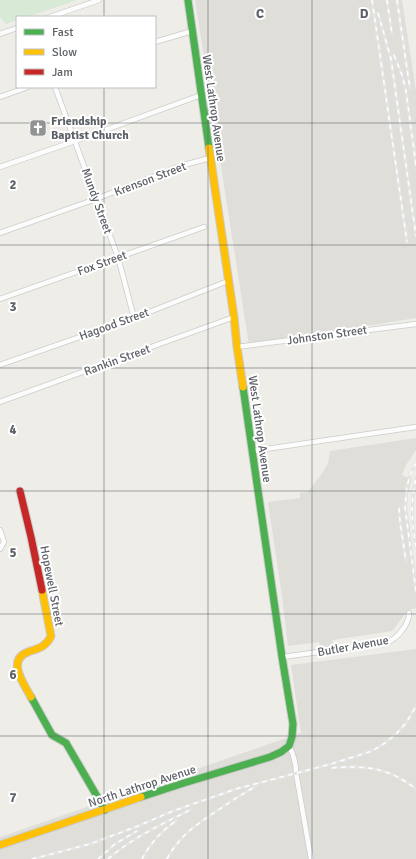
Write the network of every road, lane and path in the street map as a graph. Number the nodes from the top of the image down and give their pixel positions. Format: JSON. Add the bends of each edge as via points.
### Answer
{"nodes":[{"id":1,"x":99,"y":0,"type":"edge"},
{"id":2,"x":188,"y":0,"type":"edge"},
{"id":3,"x":53,"y":16,"type":"edge"},
{"id":4,"x":16,"y":28,"type":"edge"},
{"id":5,"x":192,"y":31,"type":"junction"},
{"id":6,"x":0,"y":34,"type":"edge"},
{"id":7,"x":156,"y":42,"type":"edge"},
{"id":8,"x":25,"y":88,"type":"edge"},
{"id":9,"x":55,"y":88,"type":"edge"},
{"id":10,"x":201,"y":95,"type":"junction"},
{"id":11,"x":0,"y":97,"type":"edge"},
{"id":12,"x":75,"y":141,"type":"junction"},
{"id":13,"x":210,"y":158,"type":"junction"},
{"id":14,"x":0,"y":167,"type":"edge"},
{"id":15,"x":96,"y":200,"type":"junction"},
{"id":16,"x":204,"y":227,"type":"dead end"},
{"id":17,"x":0,"y":233,"type":"edge"},
{"id":18,"x":118,"y":257,"type":"junction"},
{"id":19,"x":228,"y":281,"type":"junction"},
{"id":20,"x":0,"y":299,"type":"edge"},
{"id":21,"x":234,"y":317,"type":"junction"},
{"id":22,"x":134,"y":318,"type":"junction"},
{"id":23,"x":416,"y":324,"type":"edge"},
{"id":24,"x":237,"y":347,"type":"junction"},
{"id":25,"x":0,"y":365,"type":"edge"},
{"id":26,"x":0,"y":402,"type":"edge"},
{"id":27,"x":416,"y":427,"type":"edge"},
{"id":28,"x":252,"y":451,"type":"junction"},
{"id":29,"x":20,"y":491,"type":"dead end"},
{"id":30,"x":0,"y":530,"type":"edge"},
{"id":31,"x":0,"y":549,"type":"edge"},
{"id":32,"x":409,"y":613,"type":"dead end"},
{"id":33,"x":282,"y":657,"type":"junction"},
{"id":34,"x":289,"y":746,"type":"junction"},
{"id":35,"x":105,"y":810,"type":"junction"},
{"id":36,"x":0,"y":845,"type":"edge"},
{"id":37,"x":311,"y":859,"type":"edge"}],
"edges":[{"from":1,"to":3,"type":"street"},
{"from":2,"to":5,"type":"street","name":"West Lathrop Avenue"},
{"from":4,"to":6,"type":"street"},
{"from":5,"to":7,"type":"street"},
{"from":5,"to":10,"type":"street","name":"West Lathrop Avenue"},
{"from":8,"to":11,"type":"street"},
{"from":9,"to":12,"type":"street","name":"Mundy Street"},
{"from":10,"to":12,"type":"street"},
{"from":10,"to":13,"type":"street","name":"West Lathrop Avenue"},
{"from":12,"to":14,"type":"street"},
{"from":12,"to":15,"type":"street","name":"Mundy Street"},
{"from":13,"to":15,"type":"street","name":"Krenson Street","via":[[180,166]]},
{"from":13,"to":19,"type":"street","name":"West Lathrop Avenue"},
{"from":15,"to":17,"type":"street","name":"Krenson Street"},
{"from":15,"to":18,"type":"street","name":"Mundy Street"},
{"from":16,"to":18,"type":"street","name":"Fox Street"},
{"from":18,"to":20,"type":"street","name":"Fox Street"},
{"from":18,"to":22,"type":"street","name":"Mundy Street"},
{"from":19,"to":21,"type":"street","name":"West Lathrop Avenue"},
{"from":19,"to":22,"type":"street","name":"Hagood Street"},
{"from":21,"to":24,"type":"street","name":"West Lathrop Avenue"},
{"from":21,"to":26,"type":"street","name":"Rankin Street"},
{"from":22,"to":25,"type":"street","name":"Hagood Street"},
{"from":23,"to":24,"type":"street","name":"Johnston Street"},
{"from":24,"to":28,"type":"street","name":"West Lathrop Avenue"},
{"from":27,"to":28,"type":"street"},
{"from":28,"to":33,"type":"street","name":"West Lathrop Avenue"},
{"from":29,"to":35,"type":"street","name":"Hopewell Street","via":[[51,636],[42,646],[22,655],[18,660],[18,670],[52,735],[66,743]]},
{"from":30,"to":31,"type":"street","via":[[4,542]]},
{"from":32,"to":33,"type":"street","name":"Butler Avenue","via":[[408,622],[396,637],[386,643]]},
{"from":33,"to":34,"type":"street","name":"West Lathrop Avenue","via":[[293,724]]},
{"from":34,"to":35,"type":"street","name":"North Lathrop Avenue","via":[[270,757]]},
{"from":34,"to":37,"type":"street","via":[[296,761]]},
{"from":35,"to":36,"type":"street","name":"North Lathrop Avenue"}]}
